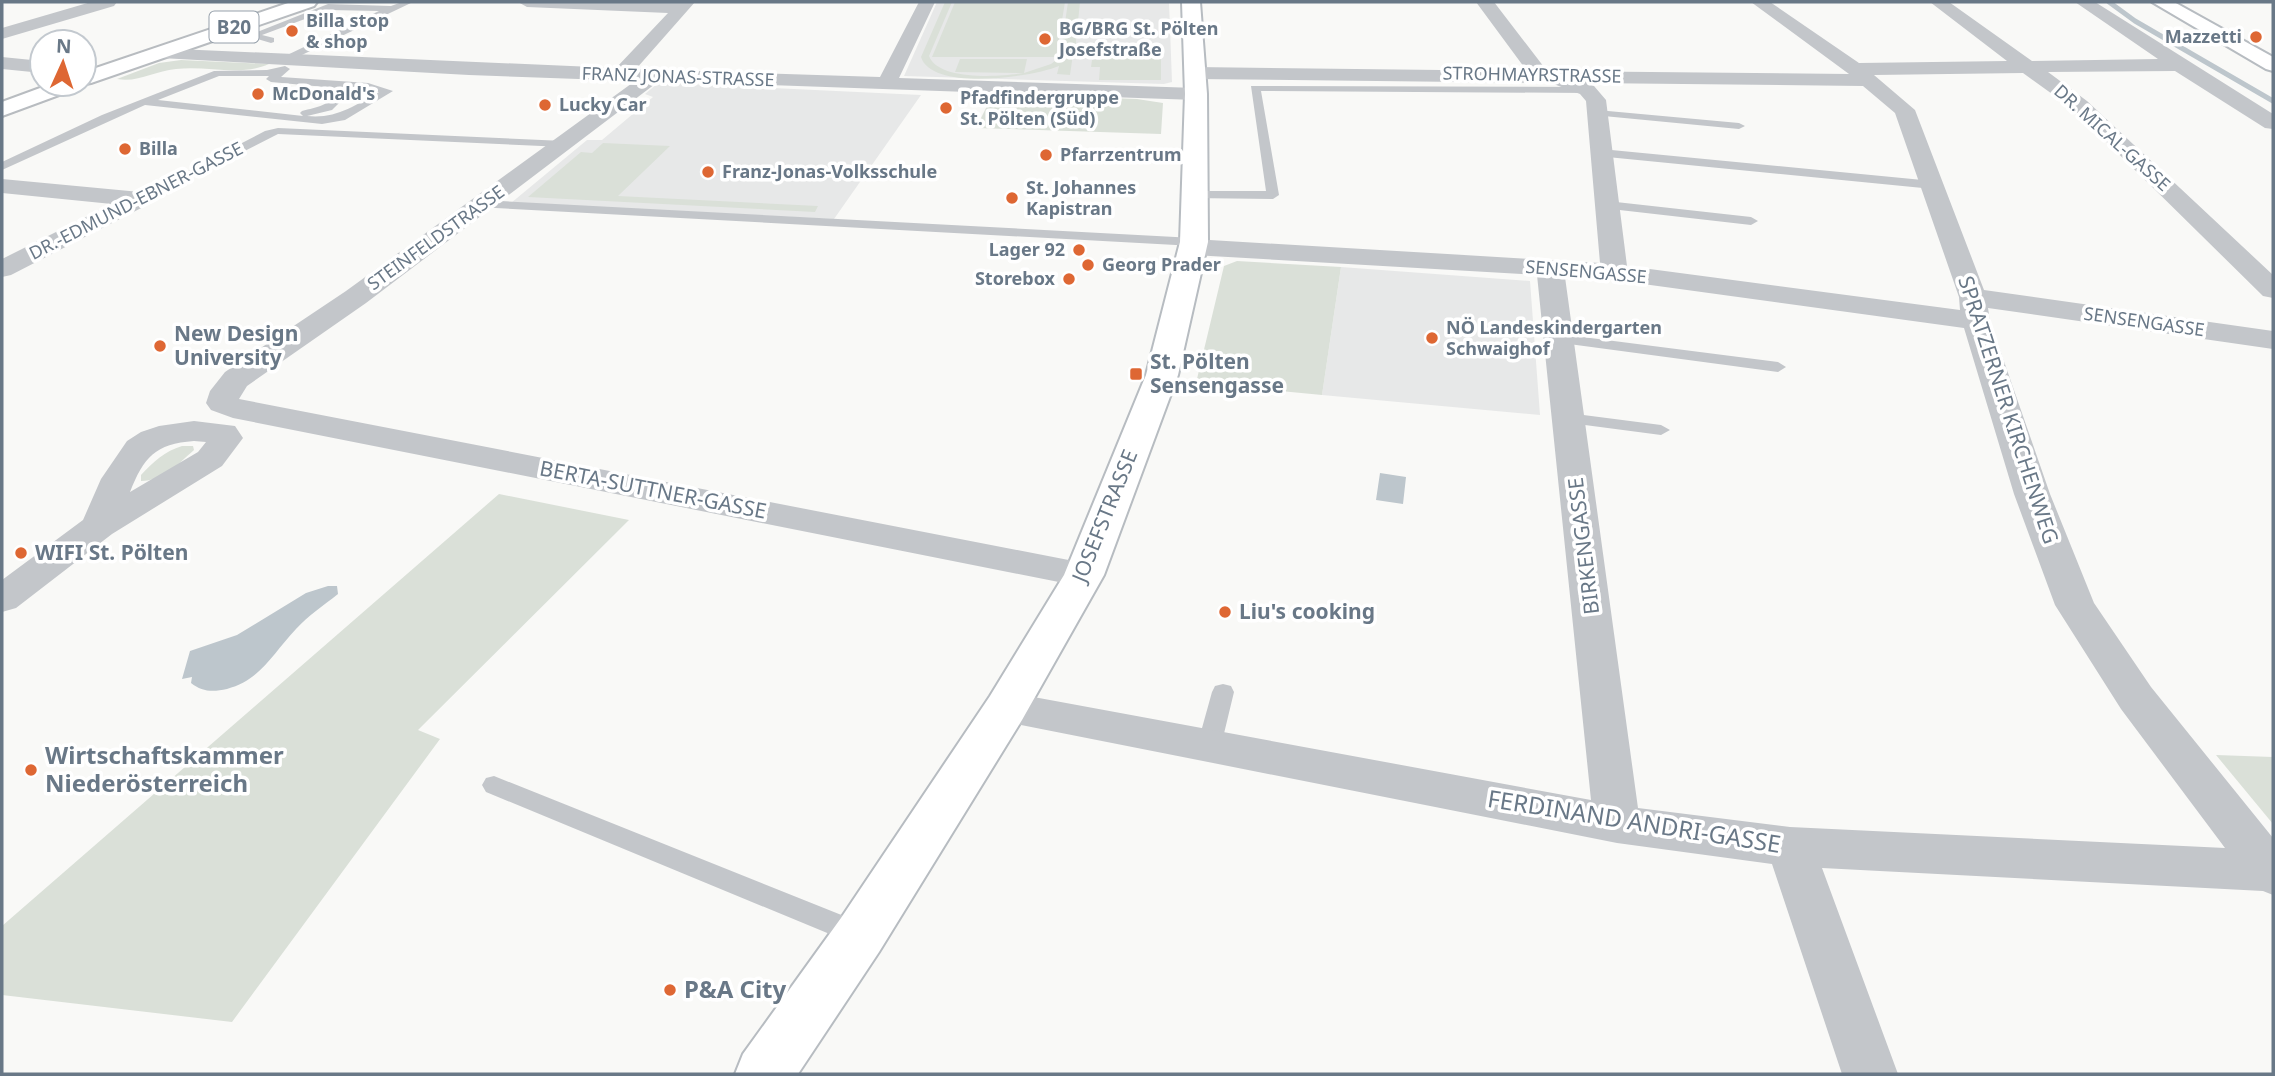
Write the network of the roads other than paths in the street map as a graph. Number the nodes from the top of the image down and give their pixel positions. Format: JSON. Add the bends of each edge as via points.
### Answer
{"nodes":[{"id":1,"x":108,"y":2,"type":"edge"},
{"id":2,"x":308,"y":2,"type":"edge"},
{"id":3,"x":409,"y":2,"type":"edge"},
{"id":4,"x":527,"y":2,"type":"edge"},
{"id":5,"x":928,"y":2,"type":"edge"},
{"id":6,"x":1191,"y":2,"type":"edge"},
{"id":7,"x":1485,"y":2,"type":"edge"},
{"id":8,"x":1759,"y":2,"type":"edge"},
{"id":9,"x":1938,"y":2,"type":"edge"},
{"id":10,"x":2084,"y":2,"type":"edge"},
{"id":11,"x":2161,"y":2,"type":"edge"},
{"id":12,"x":684,"y":5,"type":"edge"},
{"id":13,"x":392,"y":9,"type":"junction"},
{"id":14,"x":2,"y":34,"type":"edge"},
{"id":15,"x":271,"y":40,"type":"dead end"},
{"id":16,"x":161,"y":52,"type":"junction"},
{"id":17,"x":295,"y":56,"type":"junction"},
{"id":18,"x":2,"y":63,"type":"edge"},
{"id":19,"x":2179,"y":65,"type":"junction"},
{"id":20,"x":2273,"y":65,"type":"edge"},
{"id":21,"x":28,"y":66,"type":"edge"},
{"id":22,"x":2030,"y":67,"type":"junction"},
{"id":23,"x":98,"y":72,"type":"edge"},
{"id":24,"x":621,"y":74,"type":"junction"},
{"id":25,"x":1862,"y":74,"type":"junction"},
{"id":26,"x":655,"y":75,"type":"junction"},
{"id":27,"x":1545,"y":75,"type":"junction"},
{"id":28,"x":271,"y":79,"type":"junction"},
{"id":29,"x":1253,"y":81,"type":"junction"},
{"id":30,"x":1196,"y":84,"type":"junction"},
{"id":31,"x":886,"y":85,"type":"junction"},
{"id":32,"x":1587,"y":90,"type":"junction"},
{"id":33,"x":339,"y":92,"type":"junction"},
{"id":34,"x":32,"y":98,"type":"edge"},
{"id":35,"x":143,"y":102,"type":"junction"},
{"id":36,"x":2,"y":109,"type":"edge"},
{"id":37,"x":1597,"y":113,"type":"junction"},
{"id":38,"x":270,"y":116,"type":"junction"},
{"id":39,"x":2273,"y":122,"type":"edge"},
{"id":40,"x":1739,"y":125,"type":"dead end"},
{"id":41,"x":564,"y":144,"type":"junction"},
{"id":42,"x":1601,"y":152,"type":"junction"},
{"id":43,"x":2,"y":166,"type":"edge"},
{"id":44,"x":1933,"y":185,"type":"junction"},
{"id":45,"x":2,"y":186,"type":"edge"},
{"id":46,"x":1195,"y":195,"type":"junction"},
{"id":47,"x":140,"y":199,"type":"junction"},
{"id":48,"x":482,"y":204,"type":"junction"},
{"id":49,"x":1608,"y":205,"type":"junction"},
{"id":50,"x":1751,"y":221,"type":"dead end"},
{"id":51,"x":1193,"y":244,"type":"junction"},
{"id":52,"x":2,"y":269,"type":"edge"},
{"id":53,"x":1550,"y":269,"type":"junction"},
{"id":54,"x":1614,"y":272,"type":"junction"},
{"id":55,"x":2273,"y":290,"type":"edge"},
{"id":56,"x":1975,"y":309,"type":"junction"},
{"id":57,"x":1559,"y":339,"type":"junction"},
{"id":58,"x":2273,"y":340,"type":"edge"},
{"id":59,"x":1778,"y":367,"type":"dead end"},
{"id":60,"x":222,"y":403,"type":"joint"},
{"id":61,"x":1568,"y":418,"type":"junction"},
{"id":62,"x":1661,"y":430,"type":"dead end"},
{"id":63,"x":99,"y":526,"type":"dead end"},
{"id":64,"x":1084,"y":575,"type":"junction"},
{"id":65,"x":2,"y":599,"type":"edge"},
{"id":66,"x":1223,"y":692,"type":"dead end"},
{"id":67,"x":1006,"y":708,"type":"junction"},
{"id":68,"x":1209,"y":746,"type":"junction"},
{"id":69,"x":494,"y":785,"type":"dead end"},
{"id":70,"x":1616,"y":824,"type":"junction"},
{"id":71,"x":1790,"y":847,"type":"junction"},
{"id":72,"x":2272,"y":872,"type":"edge"},
{"id":73,"x":860,"y":935,"type":"junction"},
{"id":74,"x":764,"y":1074,"type":"edge"},
{"id":75,"x":1870,"y":1074,"type":"edge"}],
"edges":[{"from":1,"to":14,"type":"street"},
{"from":2,"to":16,"type":"street","number":"B20"},
{"from":3,"to":13,"type":"lane"},
{"from":4,"to":12,"type":"street"},
{"from":5,"to":31,"type":"street"},
{"from":6,"to":30,"type":"street","name":"JOSEFSTRASSE"},
{"from":7,"to":27,"type":"street"},
{"from":8,"to":25,"type":"street","name":"SPRATZERNER KIRCHENWEG"},
{"from":9,"to":22,"type":"street","name":"DR. MICAL-GASSE"},
{"from":10,"to":19,"type":"street"},
{"from":11,"to":20,"type":"street"},
{"from":12,"to":24,"type":"street"},
{"from":13,"to":15,"type":"lane","via":[[331,6],[252,36]]},
{"from":13,"to":17,"type":"lane"},
{"from":16,"to":17,"type":"street","name":"FRANZ JONAS-STRASSE"},
{"from":16,"to":23,"type":"street","number":"B20"},
{"from":17,"to":24,"type":"street","name":"FRANZ JONAS-STRASSE"},
{"from":17,"to":28,"type":"lane"},
{"from":17,"to":35,"type":"lane","via":[[218,73]]},
{"from":18,"to":21,"type":"street"},
{"from":19,"to":22,"type":"street","name":"STROHMAYRSTRASSE"},
{"from":19,"to":39,"type":"street"},
{"from":22,"to":25,"type":"street","name":"STROHMAYRSTRASSE"},
{"from":22,"to":55,"type":"street","name":"DR. MICAL-GASSE","via":[[2080,105]]},
{"from":24,"to":26,"type":"street","name":"FRANZ JONAS-STRASSE"},
{"from":25,"to":27,"type":"street","name":"STROHMAYRSTRASSE"},
{"from":25,"to":44,"type":"street","name":"SPRATZERNER KIRCHENWEG","via":[[1906,110]]},
{"from":26,"to":31,"type":"street","name":"FRANZ JONAS-STRASSE"},
{"from":26,"to":41,"type":"street","name":"STEINFELDSTRASSE"},
{"from":27,"to":29,"type":"street","name":"STROHMAYRSTRASSE"},
{"from":27,"to":32,"type":"street"},
{"from":28,"to":33,"type":"lane","via":[[267,83]]},
{"from":28,"to":38,"type":"lane","via":[[388,90],[330,121]]},
{"from":29,"to":30,"type":"street","name":"STROHMAYRSTRASSE"},
{"from":29,"to":32,"type":"lane"},
{"from":29,"to":46,"type":"lane","via":[[1273,195]]},
{"from":30,"to":31,"type":"street","name":"FRANZ JONAS-STRASSE"},
{"from":30,"to":46,"type":"street","name":"JOSEFSTRASSE"},
{"from":32,"to":37,"type":"street","via":[[1594,96]]},
{"from":33,"to":38,"type":"lane","via":[[334,104],[319,112]]},
{"from":33,"to":38,"type":"lane","via":[[365,97],[327,114]]},
{"from":34,"to":36,"type":"street"},
{"from":35,"to":38,"type":"lane"},
{"from":35,"to":43,"type":"lane"},
{"from":37,"to":40,"type":"lane"},
{"from":37,"to":42,"type":"street"},
{"from":41,"to":47,"type":"lane","name":"DR.-EDMUND-EBNER-GASSE","via":[[269,133]]},
{"from":41,"to":48,"type":"street","name":"STEINFELDSTRASSE"},
{"from":42,"to":44,"type":"lane"},
{"from":42,"to":49,"type":"street"},
{"from":44,"to":56,"type":"street","name":"SPRATZERNER KIRCHENWEG"},
{"from":45,"to":47,"type":"street"},
{"from":46,"to":51,"type":"street","name":"JOSEFSTRASSE"},
{"from":47,"to":52,"type":"street","name":"DR.-EDMUND-EBNER-GASSE"},
{"from":48,"to":51,"type":"lane"},
{"from":48,"to":60,"type":"street","name":"STEINFELDSTRASSE","via":[[236,379]]},
{"from":49,"to":50,"type":"lane"},
{"from":49,"to":54,"type":"street"},
{"from":51,"to":53,"type":"street","name":"SENSENGASSE"},
{"from":51,"to":64,"type":"street","name":"JOSEFSTRASSE","via":[[1162,375]]},
{"from":53,"to":54,"type":"street","name":"SENSENGASSE"},
{"from":53,"to":57,"type":"street","name":"BIRKENGASSE"},
{"from":54,"to":56,"type":"street","name":"SENSENGASSE"},
{"from":56,"to":58,"type":"street","name":"SENSENGASSE"},
{"from":56,"to":72,"type":"street","name":"SPRATZERNER KIRCHENWEG","via":[[2032,494],[2075,604],[2136,698]]},
{"from":57,"to":59,"type":"lane"},
{"from":57,"to":61,"type":"street","name":"BIRKENGASSE"},
{"from":60,"to":64,"type":"street","name":"BERTA-SUTTNER-GASSE"},
{"from":61,"to":62,"type":"lane"},
{"from":61,"to":70,"type":"street","name":"BIRKENGASSE"},
{"from":63,"to":65,"type":"street"},
{"from":64,"to":67,"type":"street","name":"JOSEFSTRASSE"},
{"from":66,"to":68,"type":"lane"},
{"from":67,"to":68,"type":"street","name":"FERDINAND ANDRI-GASSE"},
{"from":67,"to":73,"type":"street","name":"JOSEFSTRASSE"},
{"from":68,"to":70,"type":"street","name":"FERDINAND ANDRI-GASSE"},
{"from":69,"to":73,"type":"lane"},
{"from":70,"to":71,"type":"street","name":"FERDINAND ANDRI-GASSE"},
{"from":71,"to":72,"type":"street","name":"FERDINAND ANDRI-GASSE"},
{"from":71,"to":75,"type":"street"},
{"from":73,"to":74,"type":"street","name":"JOSEFSTRASSE"}]}
